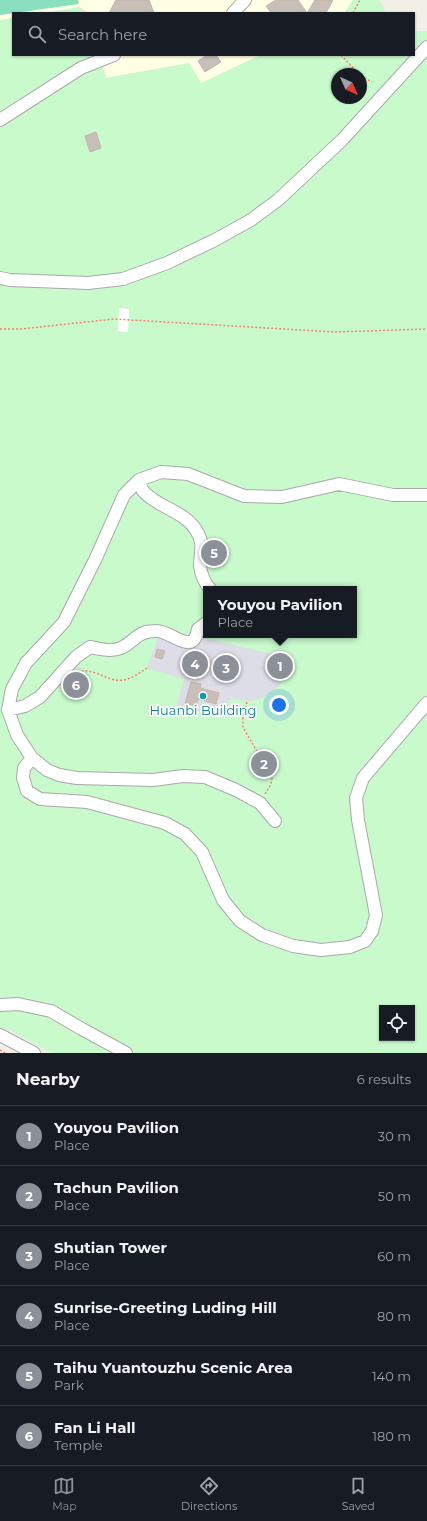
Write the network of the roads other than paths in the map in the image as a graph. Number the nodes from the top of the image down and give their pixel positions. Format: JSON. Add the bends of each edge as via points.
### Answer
{"nodes":[{"id":1,"x":245,"y":0,"type":"edge"},
{"id":2,"x":234,"y":12,"type":"edge"},
{"id":3,"x":427,"y":47,"type":"edge"},
{"id":4,"x":111,"y":56,"type":"edge"},
{"id":5,"x":0,"y":120,"type":"edge"},
{"id":6,"x":0,"y":278,"type":"edge"},
{"id":7,"x":139,"y":480,"type":"junction"},
{"id":8,"x":427,"y":495,"type":"edge"},
{"id":9,"x":208,"y":586,"type":"edge"},
{"id":10,"x":203,"y":625,"type":"edge"},
{"id":11,"x":427,"y":703,"type":"edge"},
{"id":12,"x":8,"y":710,"type":"junction"},
{"id":13,"x":32,"y":758,"type":"junction"},
{"id":14,"x":275,"y":821,"type":"dead end"},
{"id":15,"x":0,"y":1005,"type":"edge"},
{"id":16,"x":0,"y":1035,"type":"edge"},
{"id":17,"x":34,"y":1053,"type":"edge"},
{"id":18,"x":126,"y":1053,"type":"edge"}],
"edges":[{"from":1,"to":2,"type":"street"},
{"from":3,"to":6,"type":"street","via":[[342,140],[278,200],[251,220],[221,237],[167,263],[123,278],[88,283]]},
{"from":4,"to":5,"type":"street","via":[[81,68]]},
{"from":7,"to":8,"type":"street","via":[[161,472],[188,474],[244,496],[282,497],[339,484],[393,496]]},
{"from":7,"to":9,"type":"street","via":[[143,491],[183,516],[196,530],[202,547],[200,567]]},
{"from":7,"to":12,"type":"street","via":[[124,495],[64,622],[26,663],[12,688]]},
{"from":10,"to":12,"type":"street","via":[[191,641],[185,643],[160,630],[136,636],[121,648],[106,650],[90,647],[76,657],[40,697],[25,706]]},
{"from":11,"to":13,"type":"street","via":[[363,778],[356,798],[376,915],[372,931],[365,940],[343,948],[321,950],[292,946],[262,935],[240,921],[223,900],[202,852],[185,834],[165,823],[87,802],[40,798],[27,791],[23,778],[24,768]]},
{"from":12,"to":13,"type":"street","via":[[17,735]]},
{"from":13,"to":14,"type":"street","via":[[47,770],[77,778],[205,778],[260,803]]},
{"from":15,"to":18,"type":"street","via":[[18,1004],[52,1011]]},
{"from":16,"to":17,"type":"street"}]}
